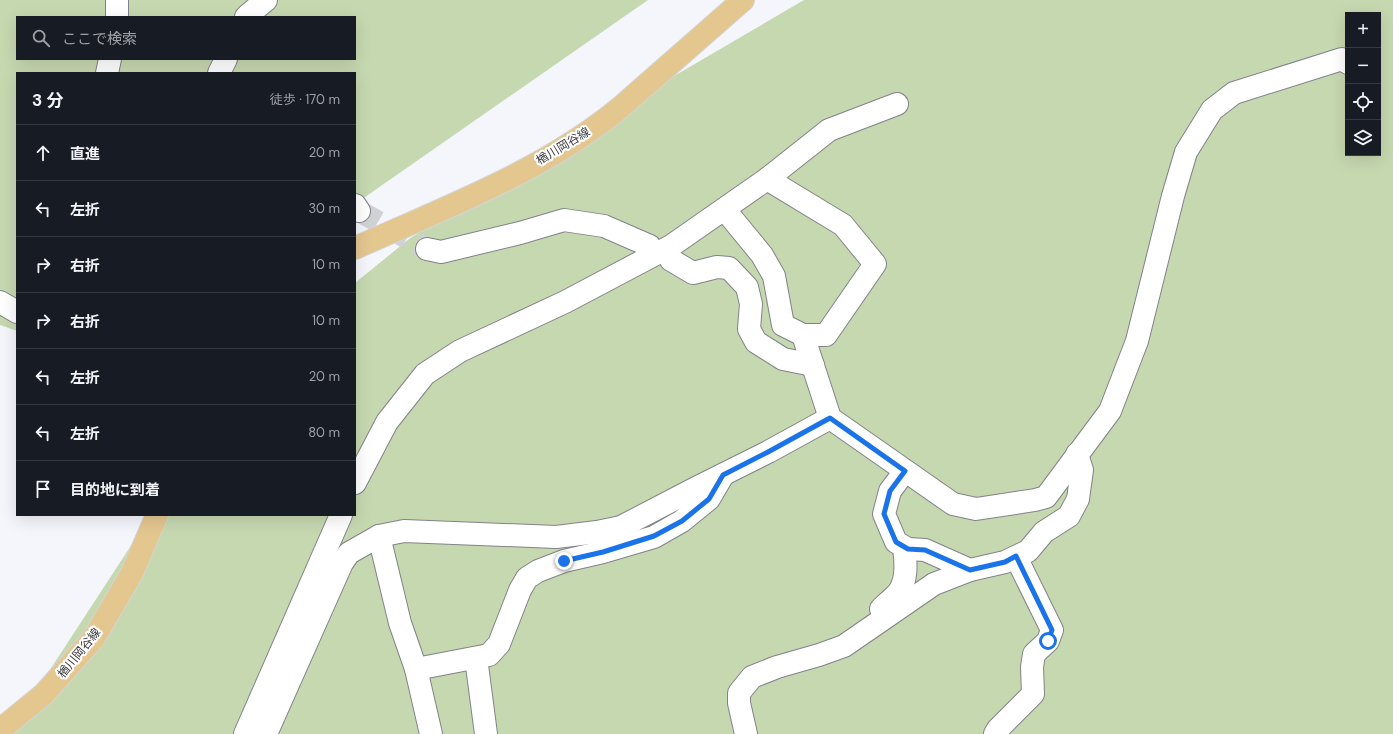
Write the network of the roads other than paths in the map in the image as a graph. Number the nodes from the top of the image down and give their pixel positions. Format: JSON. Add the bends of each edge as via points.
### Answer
{"nodes":[{"id":1,"x":117,"y":0,"type":"edge"},
{"id":2,"x":266,"y":0,"type":"edge"},
{"id":3,"x":743,"y":0,"type":"edge"},
{"id":4,"x":117,"y":16,"type":"edge"},
{"id":5,"x":247,"y":16,"type":"edge"},
{"id":6,"x":110,"y":60,"type":"edge"},
{"id":7,"x":226,"y":60,"type":"edge"},
{"id":8,"x":1345,"y":62,"type":"edge"},
{"id":9,"x":107,"y":72,"type":"edge"},
{"id":10,"x":220,"y":72,"type":"edge"},
{"id":11,"x":897,"y":104,"type":"dead end"},
{"id":12,"x":767,"y":179,"type":"junction"},
{"id":13,"x":725,"y":210,"type":"junction"},
{"id":14,"x":650,"y":246,"type":"dead end"},
{"id":15,"x":356,"y":248,"type":"edge"},
{"id":16,"x":428,"y":249,"type":"tunnel mouth"},
{"id":17,"x":671,"y":260,"type":"dead end"},
{"id":18,"x":0,"y":302,"type":"edge"},
{"id":19,"x":16,"y":311,"type":"edge"},
{"id":20,"x":803,"y":335,"type":"junction"},
{"id":21,"x":813,"y":365,"type":"junction"},
{"id":22,"x":830,"y":418,"type":"junction"},
{"id":23,"x":1077,"y":454,"type":"junction"},
{"id":24,"x":905,"y":471,"type":"junction"},
{"id":25,"x":723,"y":475,"type":"junction"},
{"id":26,"x":356,"y":481,"type":"edge"},
{"id":27,"x":157,"y":516,"type":"edge"},
{"id":28,"x":341,"y":516,"type":"edge"},
{"id":29,"x":379,"y":536,"type":"junction"},
{"id":30,"x":904,"y":548,"type":"junction"},
{"id":31,"x":1016,"y":556,"type":"junction"},
{"id":32,"x":970,"y":570,"type":"junction"},
{"id":33,"x":876,"y":625,"type":"junction"},
{"id":34,"x":476,"y":658,"type":"junction"},
{"id":35,"x":416,"y":669,"type":"junction"},
{"id":36,"x":0,"y":730,"type":"edge"},
{"id":37,"x":245,"y":734,"type":"edge"},
{"id":38,"x":266,"y":734,"type":"edge"},
{"id":39,"x":431,"y":734,"type":"edge"},
{"id":40,"x":486,"y":734,"type":"edge"},
{"id":41,"x":746,"y":734,"type":"edge"},
{"id":42,"x":995,"y":734,"type":"edge"}],
"edges":[{"from":1,"to":4,"type":"lane"},
{"from":2,"to":5,"type":"lane"},
{"from":3,"to":15,"type":"main road","name":"楢川岡谷線","via":[[616,111],[570,144],[507,179]]},
{"from":6,"to":9,"type":"lane"},
{"from":7,"to":10,"type":"lane"},
{"from":8,"to":23,"type":"lane","via":[[1342,60],[1234,93],[1212,110],[1186,152],[1134,348],[1110,412]]},
{"from":11,"to":12,"type":"lane","via":[[829,130]]},
{"from":12,"to":13,"type":"lane"},
{"from":12,"to":20,"type":"lane","via":[[844,225],[875,264],[826,335]]},
{"from":13,"to":20,"type":"lane","via":[[762,255],[774,276],[782,325]]},
{"from":13,"to":26,"type":"lane","via":[[671,246],[565,302],[460,351],[425,374],[387,422]]},
{"from":14,"to":16,"type":"lane","via":[[604,226],[564,220],[441,252]]},
{"from":17,"to":21,"type":"lane","via":[[693,273],[717,267],[729,268],[747,287],[751,304],[749,329],[756,342],[783,359]]},
{"from":18,"to":19,"type":"lane"},
{"from":20,"to":21,"type":"lane"},
{"from":21,"to":22,"type":"lane"},
{"from":22,"to":24,"type":"lane"},
{"from":22,"to":25,"type":"lane"},
{"from":23,"to":24,"type":"lane","via":[[1046,497],[976,509],[953,504]]},
{"from":23,"to":31,"type":"lane","via":[[1082,470],[1078,499],[1069,516],[1044,532],[1028,550]]},
{"from":24,"to":30,"type":"lane","via":[[890,491],[884,514],[896,542]]},
{"from":25,"to":29,"type":"lane","via":[[621,527],[597,532],[556,537],[404,531]]},
{"from":25,"to":34,"type":"lane","via":[[709,499],[682,521],[654,536],[564,561],[527,578],[499,644],[489,655]]},
{"from":27,"to":36,"type":"main road","name":"楢川岡谷線","via":[[132,573],[94,638],[44,694]]},
{"from":28,"to":37,"type":"lane"},
{"from":29,"to":35,"type":"lane","via":[[400,623]]},
{"from":29,"to":38,"type":"lane","via":[[349,553],[342,563]]},
{"from":30,"to":32,"type":"lane","via":[[925,550]]},
{"from":30,"to":33,"type":"lane","via":[[905,580],[899,593],[878,611]]},
{"from":31,"to":32,"type":"lane","via":[[1005,562]]},
{"from":31,"to":42,"type":"lane","via":[[1052,630],[1048,641],[1034,654],[1034,694]]},
{"from":32,"to":33,"type":"lane","via":[[934,584]]},
{"from":33,"to":41,"type":"lane","via":[[844,646],[752,677],[739,693]]},
{"from":34,"to":35,"type":"lane"},
{"from":34,"to":40,"type":"lane"},
{"from":35,"to":39,"type":"lane"}]}
